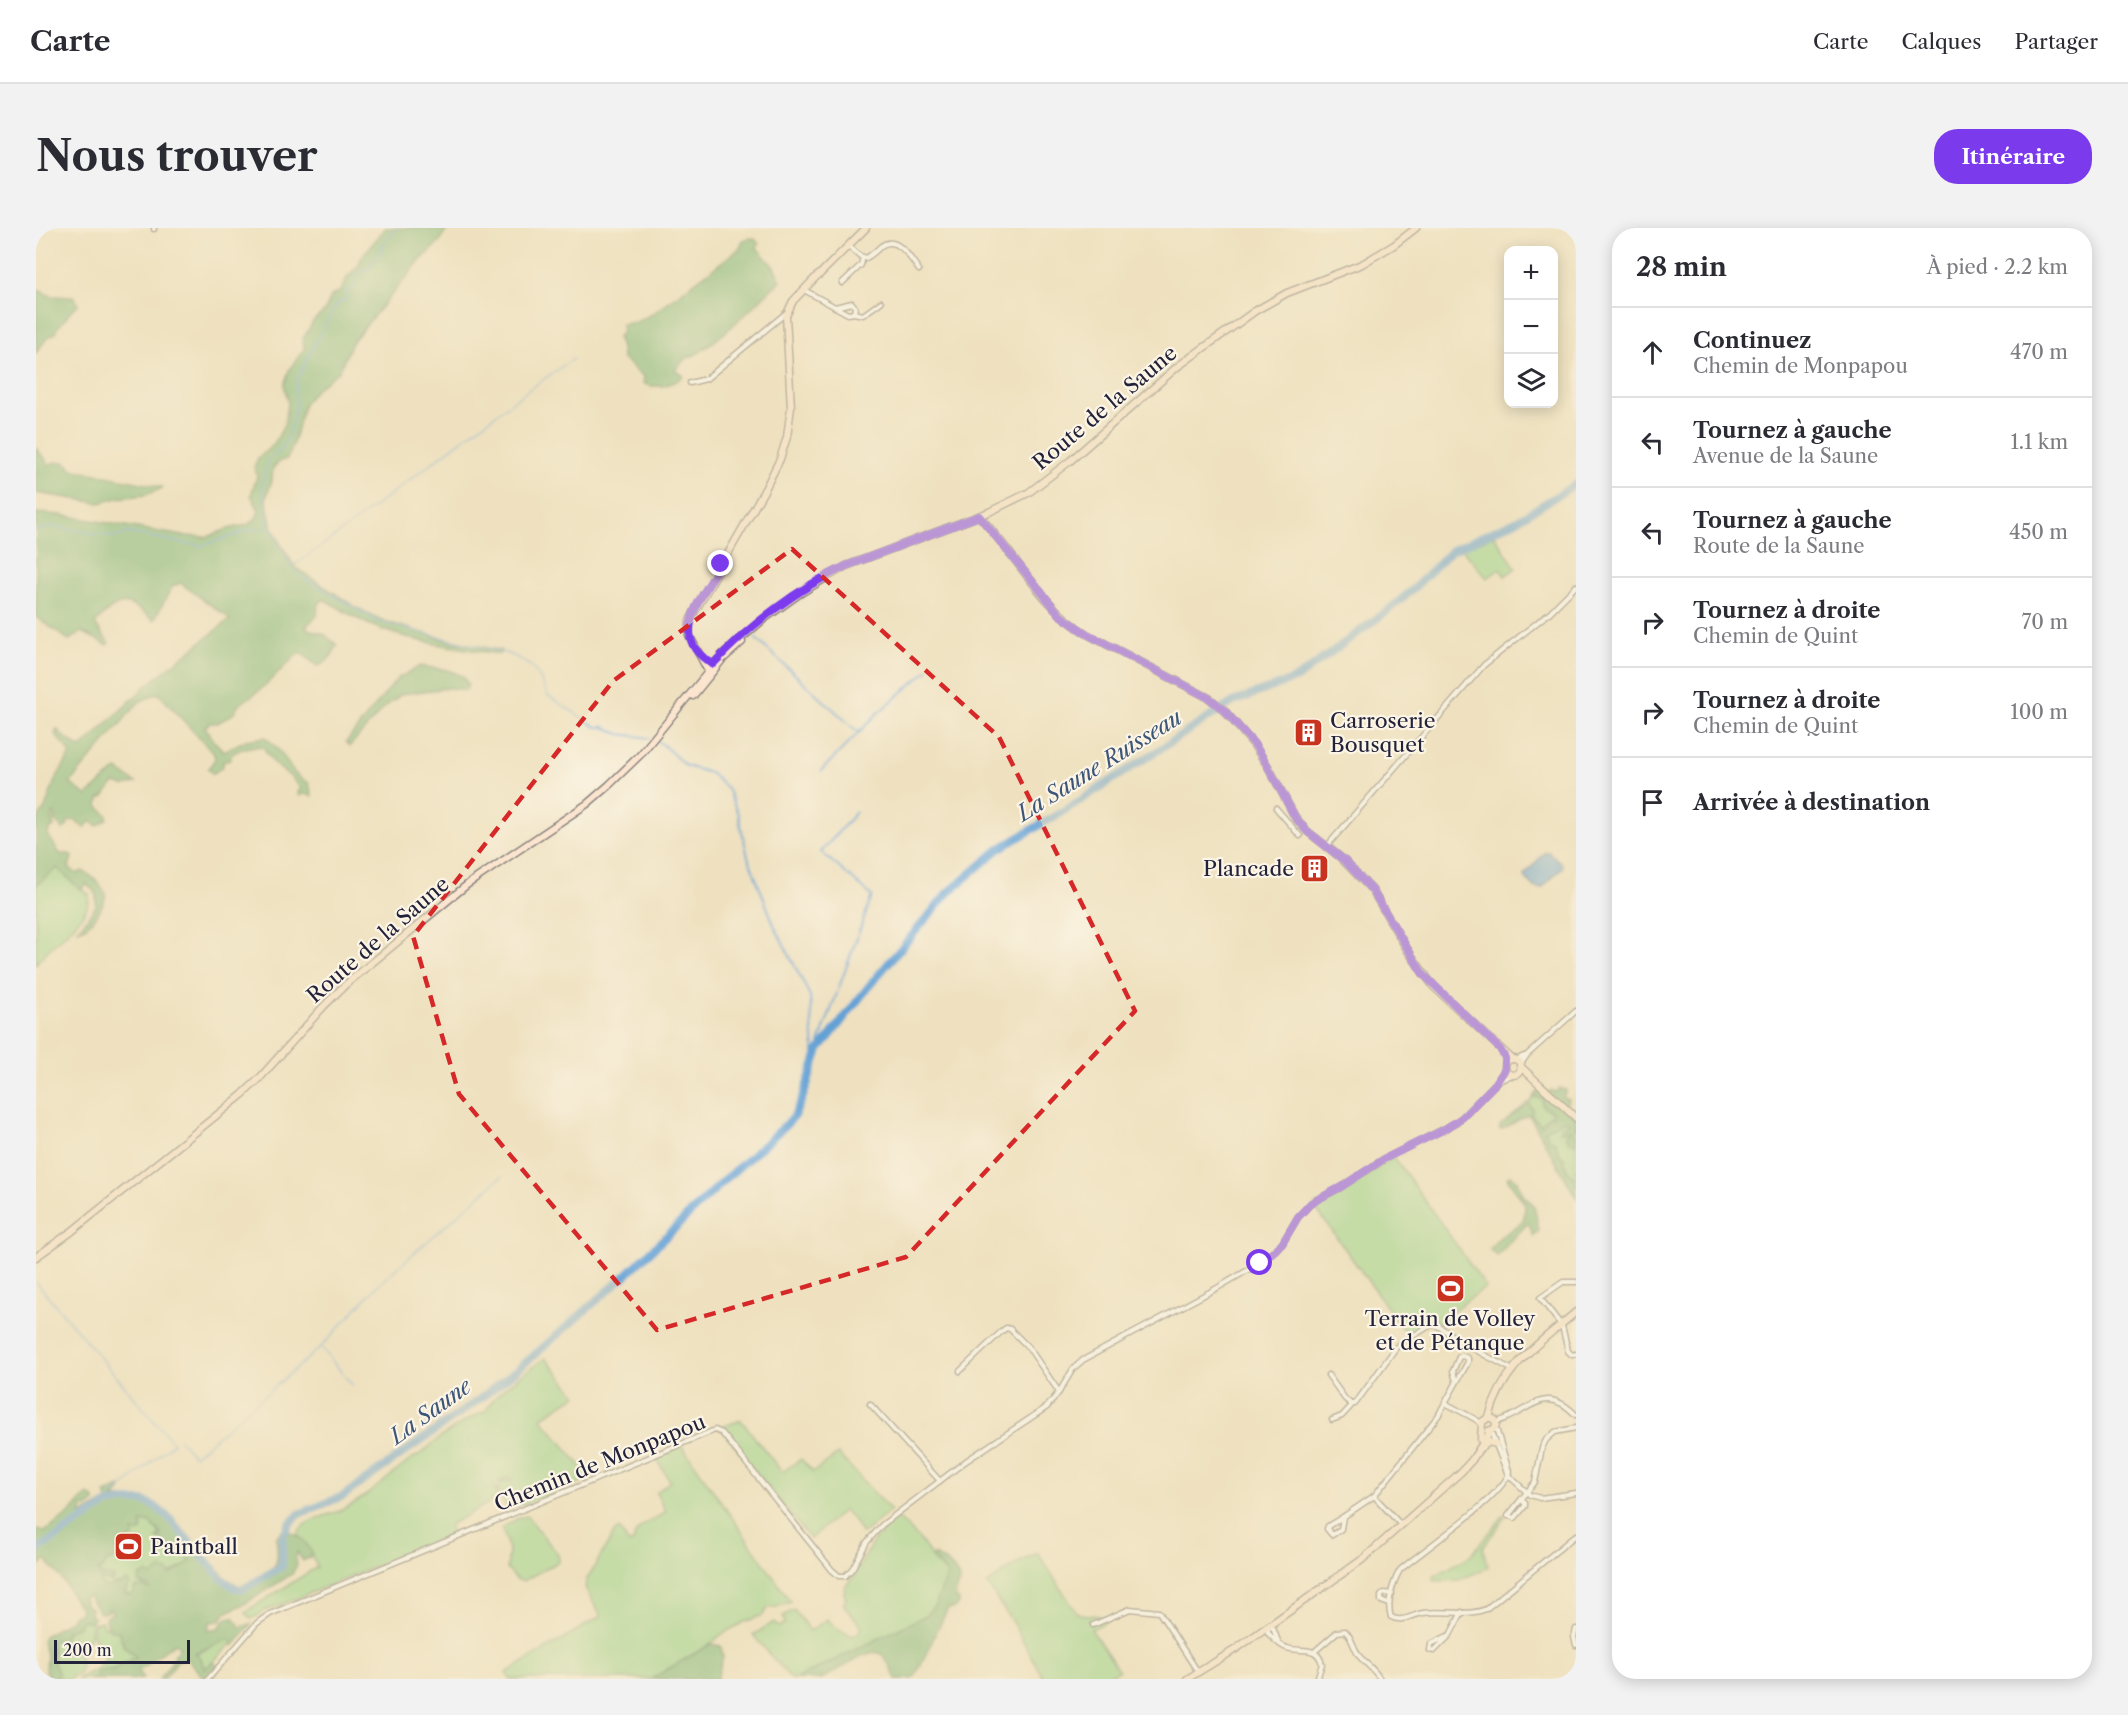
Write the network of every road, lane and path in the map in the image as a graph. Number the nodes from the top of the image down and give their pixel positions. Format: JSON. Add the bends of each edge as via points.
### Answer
{"nodes":[{"id":1,"x":866,"y":228,"type":"edge"},
{"id":2,"x":1416,"y":228,"type":"edge"},
{"id":3,"x":849,"y":245,"type":"junction"},
{"id":4,"x":863,"y":257,"type":"junction"},
{"id":5,"x":919,"y":270,"type":"dead end"},
{"id":6,"x":842,"y":283,"type":"dead end"},
{"id":7,"x":804,"y":290,"type":"junction"},
{"id":8,"x":881,"y":302,"type":"dead end"},
{"id":9,"x":832,"y":307,"type":"junction"},
{"id":10,"x":787,"y":313,"type":"junction"},
{"id":11,"x":854,"y":313,"type":"junction"},
{"id":12,"x":690,"y":383,"type":"dead end"},
{"id":13,"x":989,"y":512,"type":"junction"},
{"id":14,"x":979,"y":516,"type":"junction"},
{"id":15,"x":995,"y":534,"type":"junction"},
{"id":16,"x":1576,"y":586,"type":"edge"},
{"id":17,"x":711,"y":669,"type":"junction"},
{"id":18,"x":1276,"y":808,"type":"dead end"},
{"id":19,"x":1295,"y":817,"type":"junction"},
{"id":20,"x":1288,"y":823,"type":"junction"},
{"id":21,"x":1300,"y":836,"type":"dead end"},
{"id":22,"x":1327,"y":846,"type":"junction"},
{"id":23,"x":1576,"y":1011,"type":"edge"},
{"id":24,"x":1500,"y":1049,"type":"junction"},
{"id":25,"x":1517,"y":1063,"type":"junction"},
{"id":26,"x":1505,"y":1066,"type":"junction"},
{"id":27,"x":1514,"y":1074,"type":"junction"},
{"id":28,"x":1533,"y":1079,"type":"junction"},
{"id":29,"x":1496,"y":1083,"type":"junction"},
{"id":30,"x":1576,"y":1118,"type":"edge"},
{"id":31,"x":36,"y":1257,"type":"edge"},
{"id":32,"x":1576,"y":1282,"type":"edge"},
{"id":33,"x":1576,"y":1312,"type":"edge"},
{"id":34,"x":1561,"y":1325,"type":"junction"},
{"id":35,"x":1576,"y":1354,"type":"edge"},
{"id":36,"x":1511,"y":1369,"type":"junction"},
{"id":37,"x":960,"y":1371,"type":"dead end"},
{"id":38,"x":1328,"y":1375,"type":"dead end"},
{"id":39,"x":1456,"y":1382,"type":"junction"},
{"id":40,"x":1059,"y":1392,"type":"junction"},
{"id":41,"x":1445,"y":1403,"type":"junction"},
{"id":42,"x":870,"y":1404,"type":"dead end"},
{"id":43,"x":1353,"y":1404,"type":"junction"},
{"id":44,"x":1576,"y":1415,"type":"edge"},
{"id":45,"x":1487,"y":1418,"type":"junction"},
{"id":46,"x":1475,"y":1419,"type":"junction"},
{"id":47,"x":1332,"y":1420,"type":"dead end"},
{"id":48,"x":1482,"y":1426,"type":"junction"},
{"id":49,"x":1493,"y":1428,"type":"junction"},
{"id":50,"x":1576,"y":1428,"type":"edge"},
{"id":51,"x":1496,"y":1444,"type":"junction"},
{"id":52,"x":1476,"y":1454,"type":"junction"},
{"id":53,"x":1509,"y":1477,"type":"junction"},
{"id":54,"x":940,"y":1481,"type":"junction"},
{"id":55,"x":1527,"y":1492,"type":"junction"},
{"id":56,"x":1576,"y":1493,"type":"edge"},
{"id":57,"x":1374,"y":1496,"type":"junction"},
{"id":58,"x":1521,"y":1500,"type":"junction"},
{"id":59,"x":1343,"y":1517,"type":"junction"},
{"id":60,"x":1401,"y":1525,"type":"junction"},
{"id":61,"x":1576,"y":1535,"type":"edge"},
{"id":62,"x":1392,"y":1594,"type":"junction"},
{"id":63,"x":1390,"y":1604,"type":"junction"},
{"id":64,"x":1462,"y":1612,"type":"junction"},
{"id":65,"x":1093,"y":1625,"type":"dead end"},
{"id":66,"x":1269,"y":1628,"type":"junction"},
{"id":67,"x":1576,"y":1629,"type":"edge"},
{"id":68,"x":1450,"y":1635,"type":"junction"},
{"id":69,"x":1576,"y":1645,"type":"edge"},
{"id":70,"x":1314,"y":1652,"type":"junction"},
{"id":71,"x":1198,"y":1673,"type":"junction"},
{"id":72,"x":208,"y":1679,"type":"edge"},
{"id":73,"x":1187,"y":1679,"type":"edge"},
{"id":74,"x":1317,"y":1679,"type":"edge"},
{"id":75,"x":1380,"y":1679,"type":"edge"}],
"edges":[{"from":1,"to":3,"type":"street"},
{"from":2,"to":13,"type":"street","name":"Route de la Saune","via":[[1362,264],[1287,293],[1255,311],[1177,367],[1046,481]]},
{"from":3,"to":4,"type":"street"},
{"from":3,"to":7,"type":"street"},
{"from":4,"to":5,"type":"street","via":[[893,243]]},
{"from":4,"to":6,"type":"street","via":[[858,268]]},
{"from":7,"to":9,"type":"street"},
{"from":7,"to":10,"type":"street"},
{"from":8,"to":11,"type":"street","via":[[863,315]]},
{"from":9,"to":11,"type":"street","via":[[848,315]]},
{"from":9,"to":11,"type":"street","via":[[852,303]]},
{"from":10,"to":12,"type":"street","via":[[706,379]]},
{"from":10,"to":17,"type":"street","via":[[791,407],[787,437],[765,489],[689,625],[690,635]]},
{"from":13,"to":14,"type":"street","name":"Route de la Saune"},
{"from":13,"to":15,"type":"street"},
{"from":14,"to":15,"type":"street"},
{"from":14,"to":17,"type":"street","name":"Route de la Saune","via":[[846,566],[756,625]]},
{"from":15,"to":19,"type":"street","via":[[1066,620],[1217,704],[1265,761]]},
{"from":16,"to":22,"type":"street","via":[[1484,665]]},
{"from":17,"to":31,"type":"street","name":"Route de la Saune","via":[[682,709],[605,789],[457,892],[333,996],[242,1095]]},
{"from":18,"to":20,"type":"street"},
{"from":19,"to":20,"type":"street"},
{"from":19,"to":22,"type":"street"},
{"from":20,"to":21,"type":"street"},
{"from":22,"to":24,"type":"street","via":[[1372,890],[1423,974]]},
{"from":23,"to":25,"type":"street"},
{"from":24,"to":25,"type":"street"},
{"from":24,"to":26,"type":"street"},
{"from":25,"to":26,"type":"street"},
{"from":25,"to":27,"type":"street"},
{"from":25,"to":28,"type":"street"},
{"from":26,"to":27,"type":"street"},
{"from":26,"to":29,"type":"street","name":"Chemin de Monpapou"},
{"from":27,"to":28,"type":"street"},
{"from":27,"to":29,"type":"street","name":"Chemin de Monpapou"},
{"from":28,"to":30,"type":"street"},
{"from":29,"to":40,"type":"street","name":"Chemin de Monpapou","via":[[1451,1126],[1384,1159],[1311,1203],[1282,1244],[1260,1263],[1083,1360]]},
{"from":32,"to":34,"type":"street","via":[[1563,1282],[1540,1298]]},
{"from":33,"to":34,"type":"street"},
{"from":34,"to":35,"type":"street","via":[[1568,1351]]},
{"from":34,"to":36,"type":"street"},
{"from":36,"to":43,"type":"street","via":[[1431,1325],[1400,1343]]},
{"from":36,"to":45,"type":"street"},
{"from":37,"to":40,"type":"street","via":[[1006,1328],[1029,1348]]},
{"from":38,"to":43,"type":"street"},
{"from":39,"to":39,"type":"street","via":[[1468,1362],[1465,1356],[1459,1357],[1454,1369]]},
{"from":39,"to":41,"type":"street"},
{"from":40,"to":54,"type":"street","name":"Chemin de Monpapou","via":[[1047,1407]]},
{"from":41,"to":46,"type":"street"},
{"from":41,"to":57,"type":"street"},
{"from":42,"to":54,"type":"street"},
{"from":43,"to":47,"type":"street"},
{"from":44,"to":49,"type":"street","via":[[1559,1402],[1545,1399]]},
{"from":45,"to":46,"type":"street"},
{"from":45,"to":48,"type":"street"},
{"from":45,"to":49,"type":"street"},
{"from":46,"to":48,"type":"street"},
{"from":48,"to":49,"type":"street"},
{"from":48,"to":52,"type":"street"},
{"from":49,"to":51,"type":"street"},
{"from":49,"to":52,"type":"street"},
{"from":49,"to":53,"type":"street"},
{"from":50,"to":55,"type":"street","via":[[1555,1432],[1546,1440],[1537,1479]]},
{"from":51,"to":52,"type":"street","via":[[1486,1443]]},
{"from":51,"to":53,"type":"street"},
{"from":52,"to":60,"type":"street"},
{"from":53,"to":55,"type":"street"},
{"from":53,"to":62,"type":"street","via":[[1493,1496],[1400,1570]]},
{"from":54,"to":72,"type":"street","name":"Chemin de Monpapou","via":[[882,1525],[852,1569],[839,1576],[722,1433],[713,1430],[270,1614],[257,1623]]},
{"from":55,"to":56,"type":"street","via":[[1540,1498]]},
{"from":55,"to":58,"type":"street"},
{"from":57,"to":59,"type":"street"},
{"from":57,"to":60,"type":"street"},
{"from":58,"to":58,"type":"street","via":[[1525,1506],[1515,1518],[1508,1516]]},
{"from":59,"to":59,"type":"street","via":[[1328,1526],[1332,1534],[1341,1529]]},
{"from":60,"to":66,"type":"street","via":[[1363,1559]]},
{"from":61,"to":64,"type":"street","via":[[1490,1607]]},
{"from":62,"to":63,"type":"street"},
{"from":62,"to":63,"type":"street","via":[[1381,1596],[1381,1601]]},
{"from":63,"to":64,"type":"street","via":[[1389,1614],[1396,1620],[1426,1612]]},
{"from":64,"to":68,"type":"street"},
{"from":65,"to":71,"type":"street","via":[[1130,1609],[1159,1612]]},
{"from":66,"to":70,"type":"street","via":[[1287,1648]]},
{"from":66,"to":71,"type":"street"},
{"from":67,"to":69,"type":"street"},
{"from":68,"to":68,"type":"street","via":[[1431,1644],[1430,1650],[1434,1651]]},
{"from":70,"to":74,"type":"street","via":[[1322,1664]]},
{"from":70,"to":75,"type":"street","via":[[1337,1632],[1345,1631],[1359,1656]]},
{"from":71,"to":73,"type":"street"}]}
